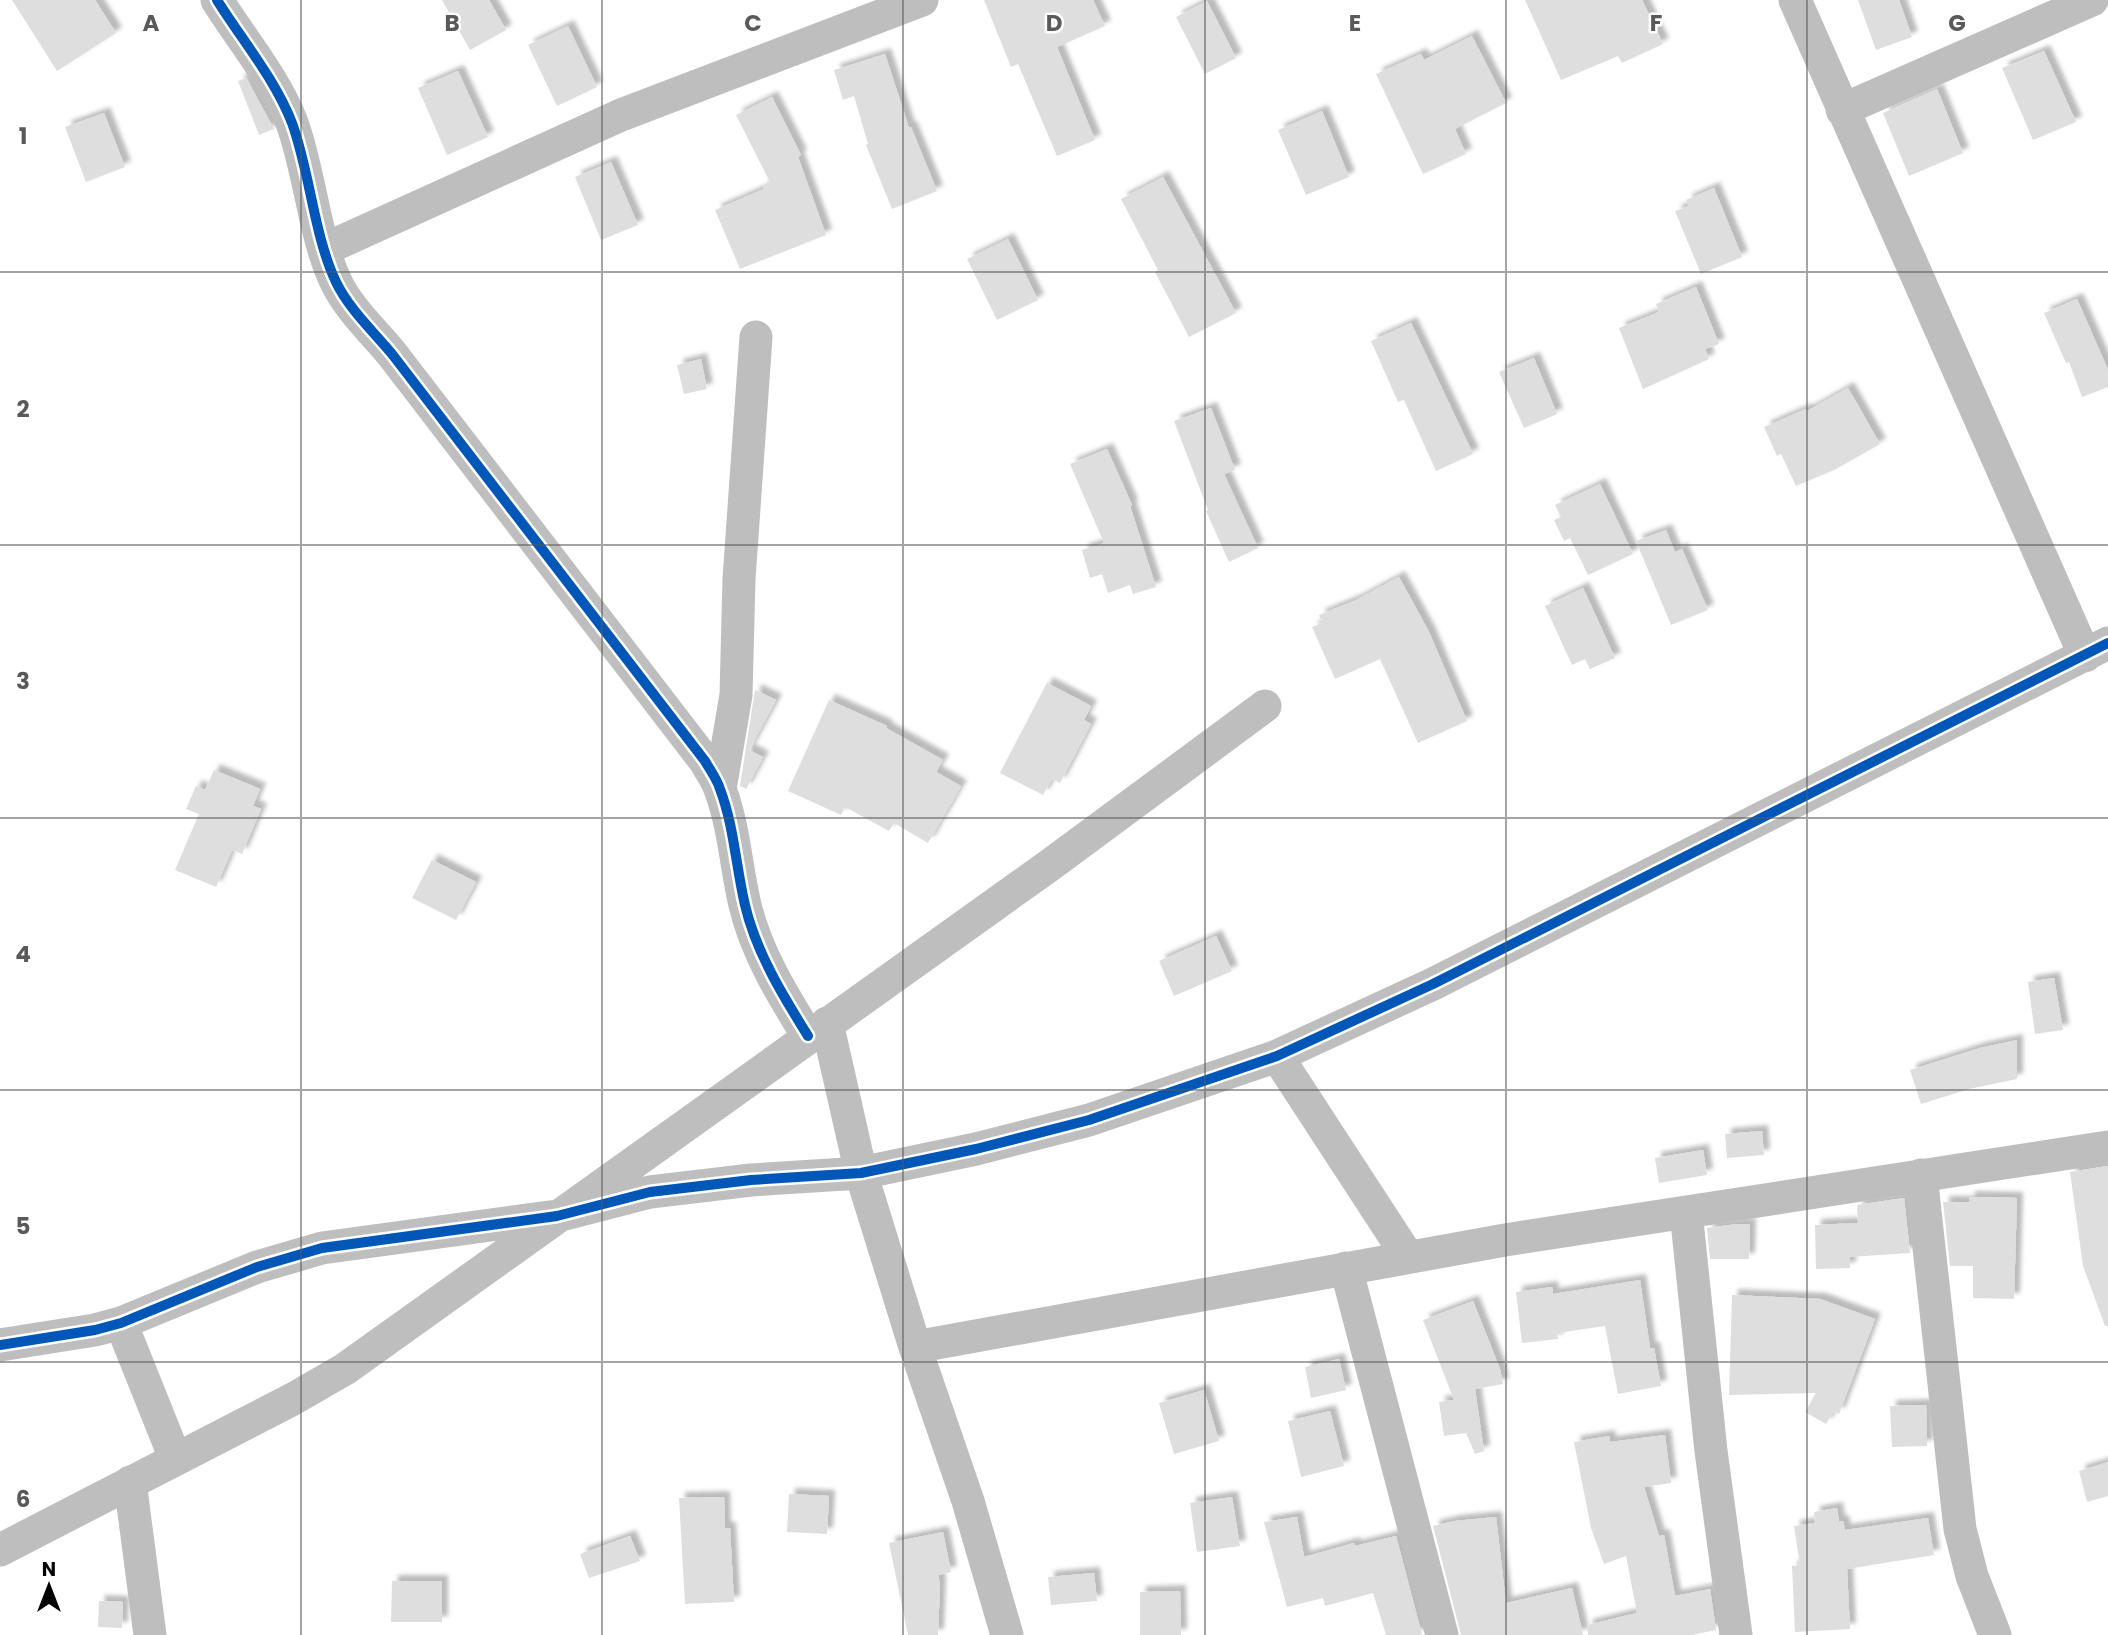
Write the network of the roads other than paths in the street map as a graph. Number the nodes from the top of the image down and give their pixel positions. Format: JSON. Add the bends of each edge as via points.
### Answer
{"nodes":[{"id":1,"x":217,"y":0,"type":"edge"},
{"id":2,"x":922,"y":0,"type":"edge"},
{"id":3,"x":1795,"y":0,"type":"edge"},
{"id":4,"x":2092,"y":0,"type":"edge"},
{"id":5,"x":1842,"y":110,"type":"junction"},
{"id":6,"x":325,"y":249,"type":"junction"},
{"id":7,"x":755,"y":337,"type":"dead end"},
{"id":8,"x":2096,"y":649,"type":"edge"},
{"id":9,"x":1265,"y":706,"type":"dead end"},
{"id":10,"x":720,"y":789,"type":"junction"},
{"id":11,"x":818,"y":1030,"type":"junction"},
{"id":12,"x":1277,"y":1056,"type":"junction"},
{"id":13,"x":2108,"y":1147,"type":"edge"},
{"id":14,"x":861,"y":1173,"type":"junction"},
{"id":15,"x":1921,"y":1175,"type":"junction"},
{"id":16,"x":1686,"y":1212,"type":"junction"},
{"id":17,"x":557,"y":1216,"type":"junction"},
{"id":18,"x":1408,"y":1257,"type":"junction"},
{"id":19,"x":1346,"y":1268,"type":"junction"},
{"id":20,"x":121,"y":1322,"type":"junction"},
{"id":21,"x":0,"y":1345,"type":"edge"},
{"id":22,"x":915,"y":1347,"type":"junction"},
{"id":23,"x":175,"y":1458,"type":"junction"},
{"id":24,"x":130,"y":1482,"type":"junction"},
{"id":25,"x":0,"y":1550,"type":"edge"},
{"id":26,"x":150,"y":1635,"type":"edge"},
{"id":27,"x":1007,"y":1635,"type":"edge"},
{"id":28,"x":1442,"y":1635,"type":"edge"},
{"id":29,"x":1736,"y":1635,"type":"edge"},
{"id":30,"x":1995,"y":1635,"type":"edge"}],
"edges":[{"from":1,"to":6,"type":"street","via":[[276,90],[292,124]]},
{"from":2,"to":6,"type":"street","via":[[621,115]]},
{"from":3,"to":5,"type":"street"},
{"from":4,"to":5,"type":"street"},
{"from":5,"to":8,"type":"street"},
{"from":6,"to":10,"type":"street","via":[[336,282],[352,307],[705,761]]},
{"from":7,"to":10,"type":"street","via":[[736,695]]},
{"from":8,"to":12,"type":"street","via":[[1433,984]]},
{"from":9,"to":11,"type":"street"},
{"from":10,"to":11,"type":"street","via":[[755,939],[790,1007]]},
{"from":11,"to":14,"type":"street"},
{"from":11,"to":17,"type":"street"},
{"from":12,"to":14,"type":"street","via":[[1089,1120]]},
{"from":12,"to":18,"type":"street"},
{"from":13,"to":15,"type":"street"},
{"from":14,"to":17,"type":"street","via":[[650,1192]]},
{"from":14,"to":22,"type":"street"},
{"from":15,"to":16,"type":"street"},
{"from":15,"to":30,"type":"street","via":[[1960,1529]]},
{"from":16,"to":18,"type":"street"},
{"from":16,"to":29,"type":"street"},
{"from":17,"to":20,"type":"street","via":[[322,1248],[257,1267]]},
{"from":17,"to":23,"type":"street","via":[[345,1369]]},
{"from":18,"to":19,"type":"street"},
{"from":19,"to":22,"type":"street"},
{"from":19,"to":28,"type":"street"},
{"from":20,"to":21,"type":"street"},
{"from":20,"to":23,"type":"street"},
{"from":22,"to":27,"type":"street","via":[[968,1501]]},
{"from":23,"to":24,"type":"street"},
{"from":24,"to":25,"type":"street"},
{"from":24,"to":26,"type":"street"}]}
